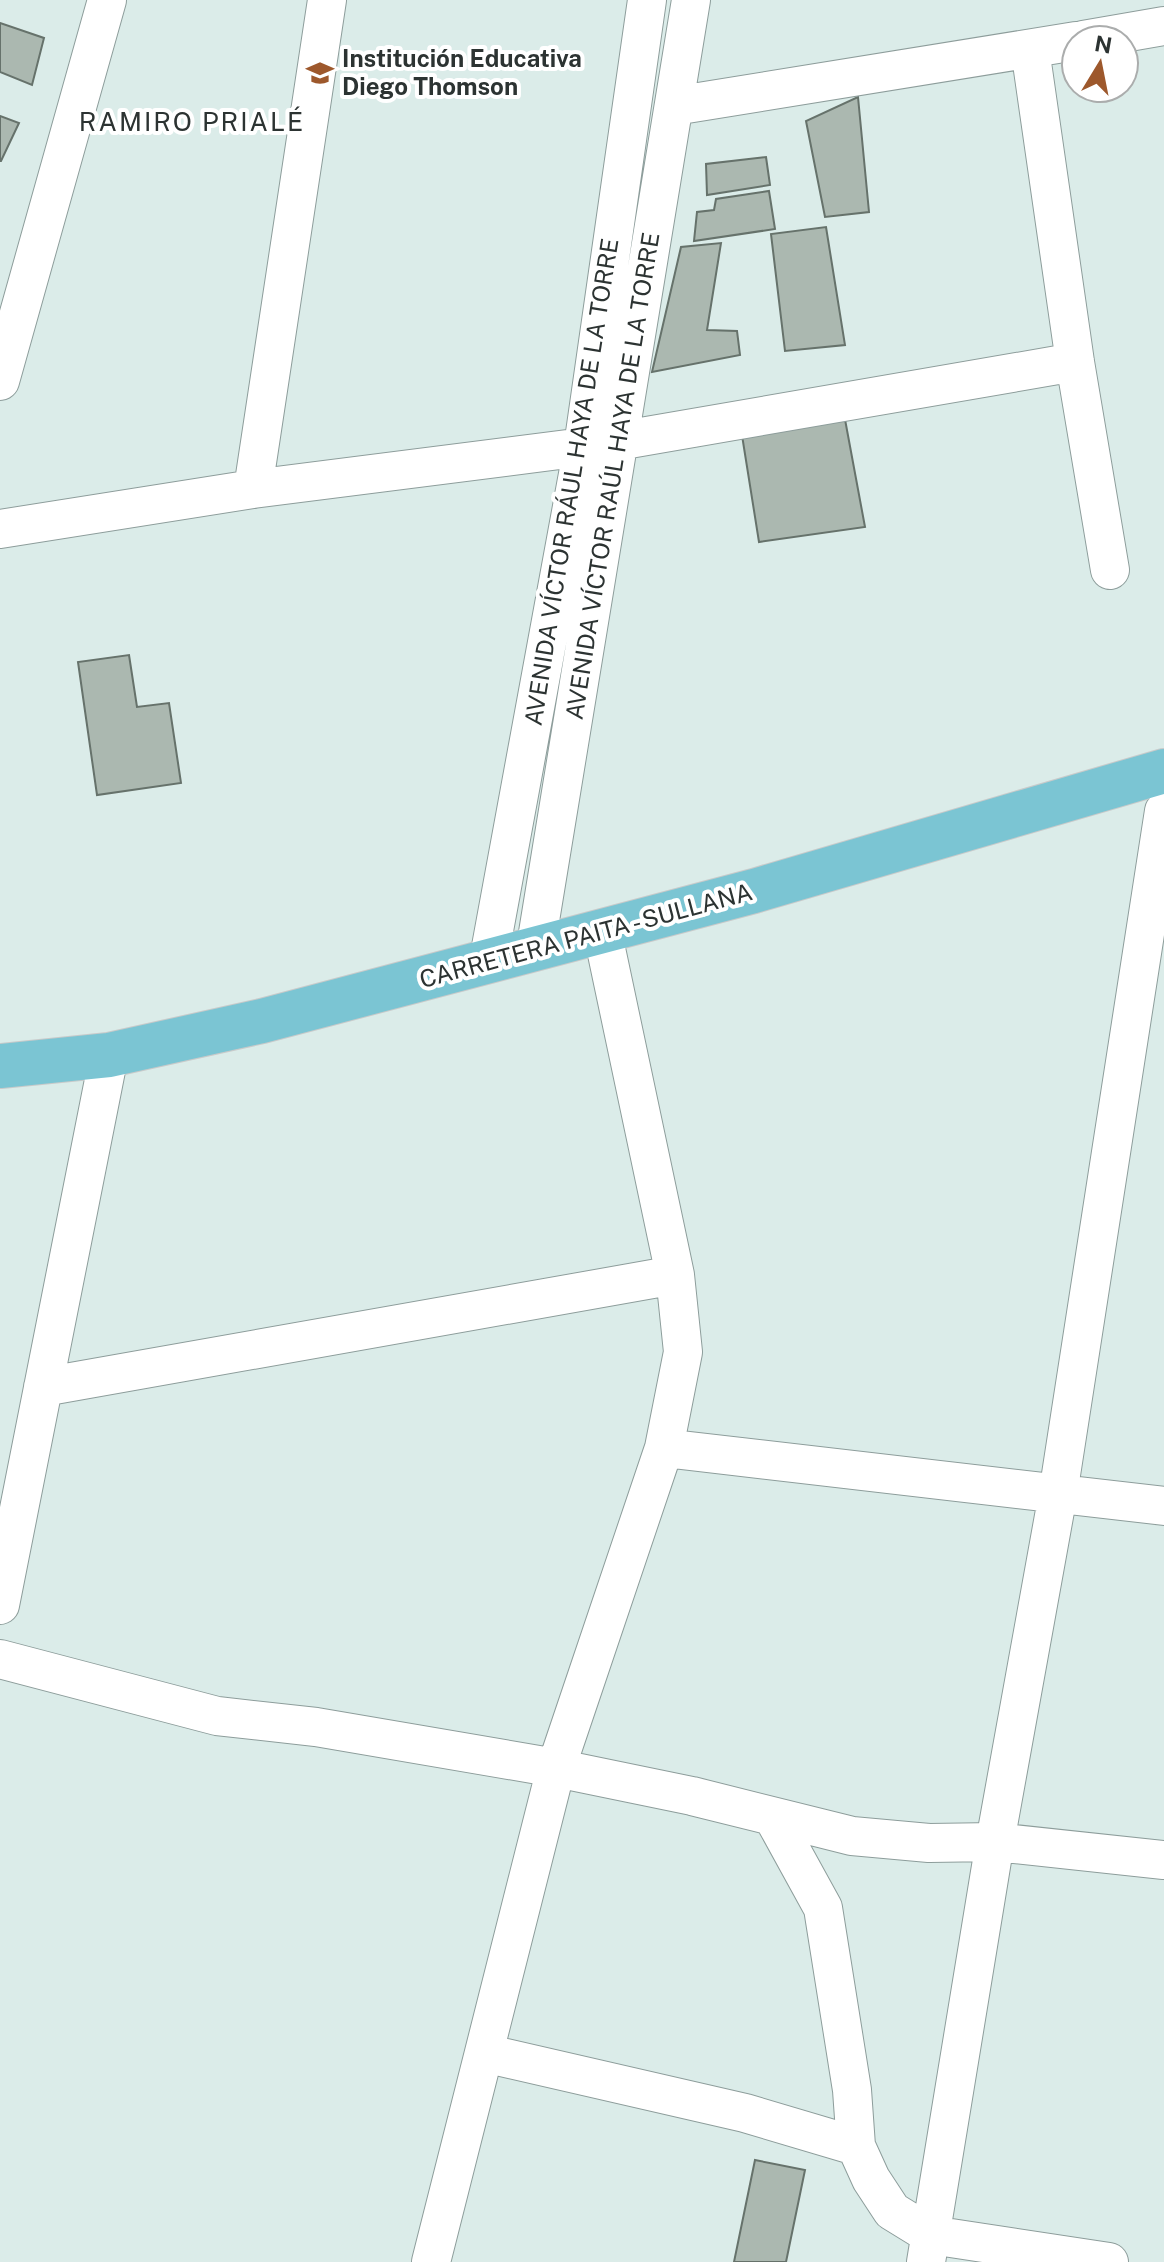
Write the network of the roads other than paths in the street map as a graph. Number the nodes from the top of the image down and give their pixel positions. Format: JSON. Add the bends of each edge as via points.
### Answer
{"nodes":[{"id":1,"x":107,"y":0,"type":"edge"},
{"id":2,"x":327,"y":0,"type":"edge"},
{"id":3,"x":647,"y":0,"type":"edge"},
{"id":4,"x":691,"y":0,"type":"edge"},
{"id":5,"x":1164,"y":26,"type":"edge"},
{"id":6,"x":1140,"y":30,"type":"edge"},
{"id":7,"x":1060,"y":44,"type":"edge"},
{"id":8,"x":1030,"y":49,"type":"junction"},
{"id":9,"x":674,"y":106,"type":"junction"},
{"id":10,"x":1075,"y":362,"type":"junction"},
{"id":11,"x":0,"y":381,"type":"edge"},
{"id":12,"x":602,"y":444,"type":"junction"},
{"id":13,"x":253,"y":489,"type":"junction"},
{"id":14,"x":0,"y":529,"type":"edge"},
{"id":15,"x":1110,"y":570,"type":"dead end"},
{"id":16,"x":1164,"y":771,"type":"edge"},
{"id":17,"x":1164,"y":811,"type":"edge"},
{"id":18,"x":602,"y":930,"type":"junction"},
{"id":19,"x":535,"y":951,"type":"junction"},
{"id":20,"x":488,"y":963,"type":"junction"},
{"id":21,"x":109,"y":1055,"type":"junction"},
{"id":22,"x":0,"y":1066,"type":"edge"},
{"id":23,"x":675,"y":1275,"type":"junction"},
{"id":24,"x":43,"y":1387,"type":"junction"},
{"id":25,"x":664,"y":1448,"type":"junction"},
{"id":26,"x":1058,"y":1494,"type":"junction"},
{"id":27,"x":1164,"y":1506,"type":"edge"},
{"id":28,"x":0,"y":1605,"type":"edge"},
{"id":29,"x":0,"y":1659,"type":"edge"},
{"id":30,"x":556,"y":1768,"type":"junction"},
{"id":31,"x":774,"y":1819,"type":"junction"},
{"id":32,"x":995,"y":1842,"type":"junction"},
{"id":33,"x":1164,"y":1860,"type":"edge"},
{"id":34,"x":484,"y":2053,"type":"junction"},
{"id":35,"x":856,"y":2146,"type":"junction"},
{"id":36,"x":929,"y":2249,"type":"edge"},
{"id":37,"x":431,"y":2262,"type":"edge"},
{"id":38,"x":1109,"y":2262,"type":"edge"}],
"edges":[{"from":1,"to":11,"type":"street"},
{"from":2,"to":13,"type":"street"},
{"from":3,"to":12,"type":"street","name":"AVENIDA VÍCTOR RÁUL HAYA DE LA TORRE"},
{"from":4,"to":9,"type":"street","name":"AVENIDA VÍCTOR RAÚL HAYA DE LA TORRE"},
{"from":5,"to":6,"type":"street"},
{"from":7,"to":8,"type":"street"},
{"from":8,"to":9,"type":"street"},
{"from":8,"to":10,"type":"street"},
{"from":9,"to":12,"type":"street","name":"AVENIDA VÍCTOR RAÚL HAYA DE LA TORRE"},
{"from":10,"to":12,"type":"street"},
{"from":10,"to":15,"type":"street"},
{"from":12,"to":13,"type":"street"},
{"from":12,"to":19,"type":"street","name":"AVENIDA VÍCTOR RAÚL HAYA DE LA TORRE"},
{"from":12,"to":20,"type":"street","name":"AVENIDA VÍCTOR RÁUL HAYA DE LA TORRE"},
{"from":13,"to":14,"type":"street"},
{"from":16,"to":18,"type":"main road","name":"CARRETERA PAITA - SULLANA"},
{"from":17,"to":26,"type":"street"},
{"from":18,"to":19,"type":"main road","name":"CARRETERA PAITA - SULLANA"},
{"from":18,"to":23,"type":"street"},
{"from":19,"to":20,"type":"main road","name":"CARRETERA PAITA - SULLANA"},
{"from":20,"to":21,"type":"main road","name":"CARRETERA PAITA - SULLANA"},
{"from":21,"to":22,"type":"main road","name":"CARRETERA PAITA - SULLANA"},
{"from":21,"to":24,"type":"street"},
{"from":23,"to":24,"type":"street"},
{"from":23,"to":25,"type":"street","via":[[683,1352]]},
{"from":24,"to":28,"type":"street"},
{"from":25,"to":26,"type":"street"},
{"from":25,"to":30,"type":"street"},
{"from":26,"to":27,"type":"street"},
{"from":26,"to":32,"type":"street"},
{"from":29,"to":30,"type":"street","via":[[217,1716],[316,1727]]},
{"from":30,"to":31,"type":"street"},
{"from":30,"to":34,"type":"street"},
{"from":31,"to":32,"type":"street","via":[[852,1836]]},
{"from":31,"to":35,"type":"street","via":[[823,1908]]},
{"from":32,"to":33,"type":"street"},
{"from":32,"to":36,"type":"street"},
{"from":34,"to":35,"type":"street","via":[[745,2113]]},
{"from":34,"to":37,"type":"street"},
{"from":35,"to":36,"type":"street","via":[[892,2211]]},
{"from":36,"to":38,"type":"street"}]}
